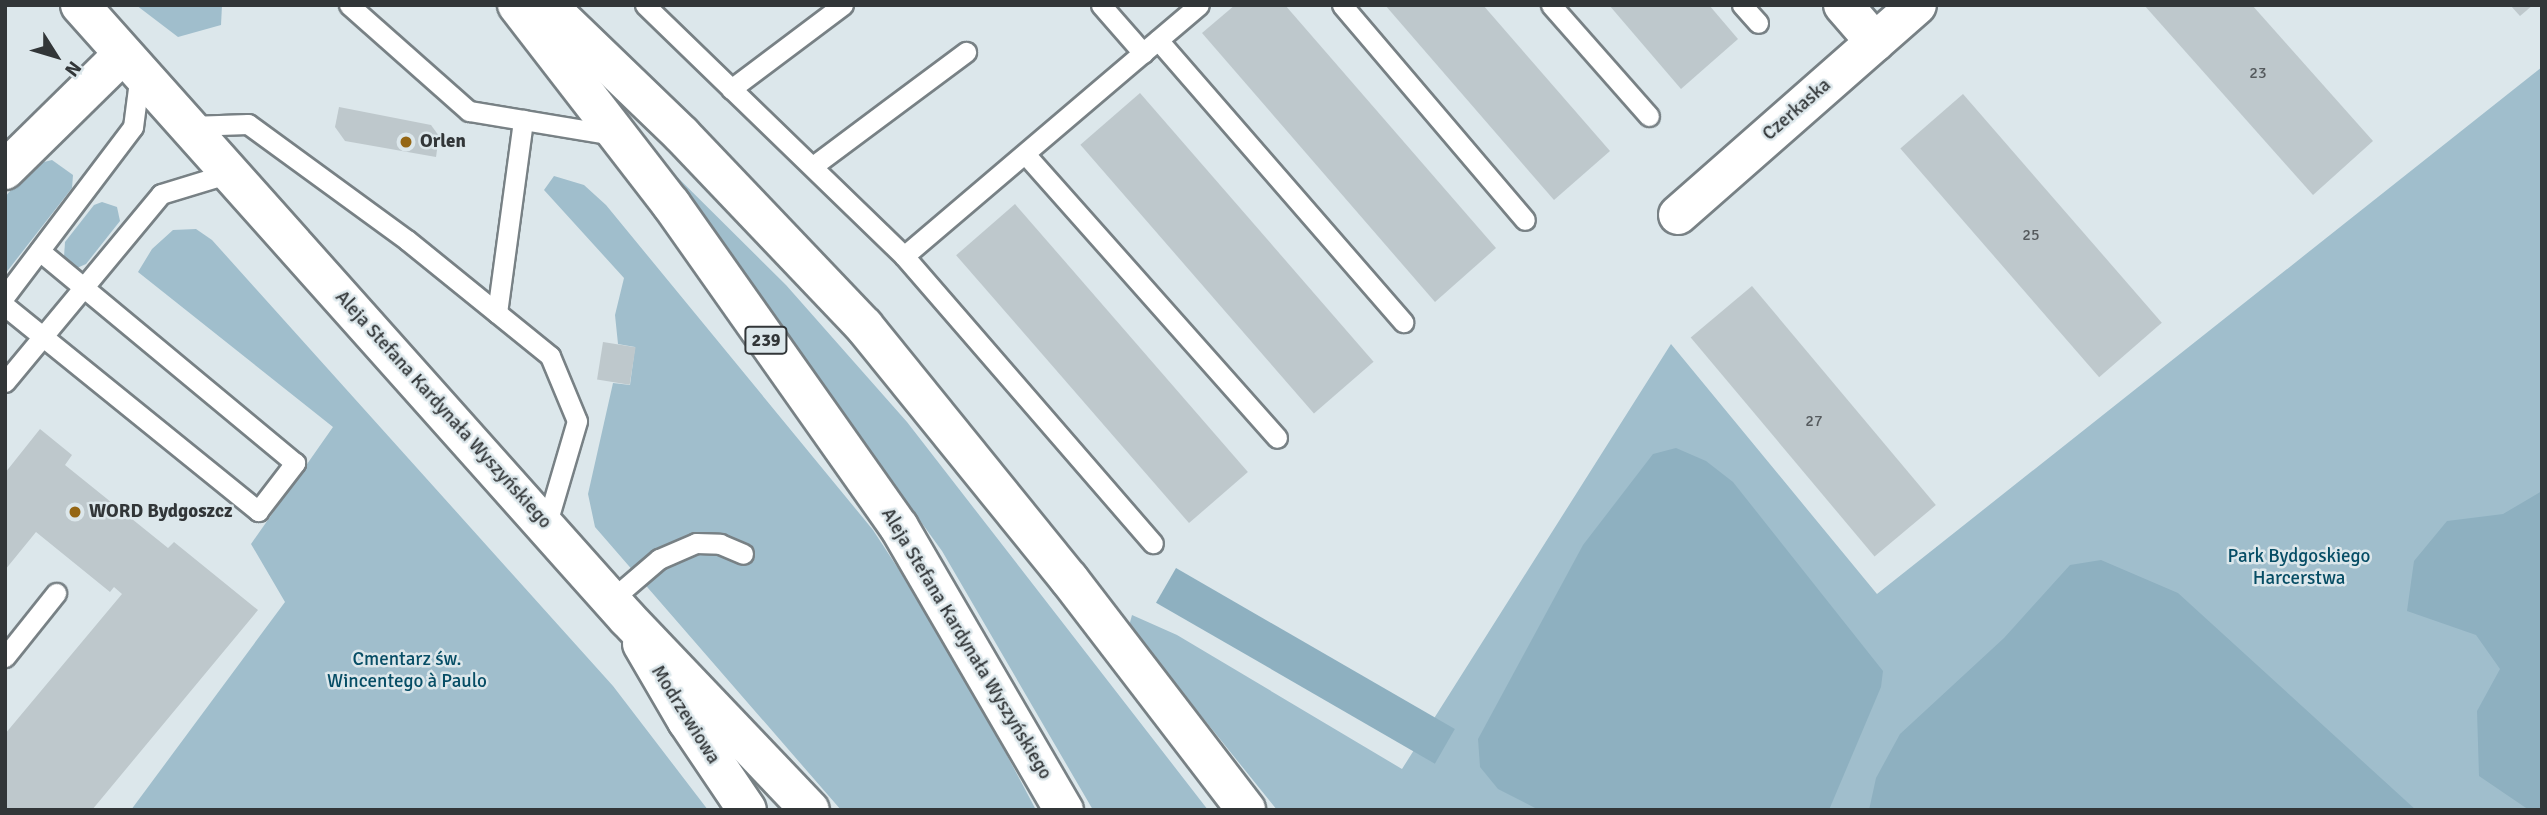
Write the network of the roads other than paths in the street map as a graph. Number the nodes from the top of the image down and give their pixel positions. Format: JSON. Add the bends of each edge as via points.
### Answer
{"nodes":[{"id":1,"x":80,"y":5,"type":"edge"},
{"id":2,"x":349,"y":5,"type":"edge"},
{"id":3,"x":517,"y":5,"type":"edge"},
{"id":4,"x":547,"y":5,"type":"edge"},
{"id":5,"x":843,"y":5,"type":"edge"},
{"id":6,"x":1101,"y":5,"type":"edge"},
{"id":7,"x":1199,"y":5,"type":"edge"},
{"id":8,"x":1342,"y":5,"type":"edge"},
{"id":9,"x":1551,"y":5,"type":"edge"},
{"id":10,"x":1742,"y":5,"type":"edge"},
{"id":11,"x":1843,"y":5,"type":"edge"},
{"id":12,"x":1917,"y":5,"type":"edge"},
{"id":13,"x":648,"y":6,"type":"edge"},
{"id":14,"x":1758,"y":23,"type":"dead end"},
{"id":15,"x":1875,"y":42,"type":"junction"},
{"id":16,"x":1151,"y":47,"type":"junction"},
{"id":17,"x":966,"y":52,"type":"dead end"},
{"id":18,"x":131,"y":63,"type":"junction"},
{"id":19,"x":731,"y":89,"type":"junction"},
{"id":20,"x":1649,"y":116,"type":"dead end"},
{"id":21,"x":523,"y":120,"type":"junction"},
{"id":22,"x":190,"y":126,"type":"junction"},
{"id":23,"x":617,"y":136,"type":"junction"},
{"id":24,"x":1026,"y":155,"type":"junction"},
{"id":25,"x":813,"y":166,"type":"junction"},
{"id":26,"x":5,"y":170,"type":"edge"},
{"id":27,"x":233,"y":172,"type":"junction"},
{"id":28,"x":1678,"y":215,"type":"dead end"},
{"id":29,"x":1525,"y":220,"type":"dead end"},
{"id":30,"x":40,"y":251,"type":"junction"},
{"id":31,"x":904,"y":256,"type":"junction"},
{"id":32,"x":83,"y":285,"type":"junction"},
{"id":33,"x":5,"y":296,"type":"edge"},
{"id":34,"x":5,"y":306,"type":"edge"},
{"id":35,"x":497,"y":313,"type":"junction"},
{"id":36,"x":1403,"y":322,"type":"dead end"},
{"id":37,"x":43,"y":335,"type":"junction"},
{"id":38,"x":5,"y":382,"type":"edge"},
{"id":39,"x":1277,"y":438,"type":"dead end"},
{"id":40,"x":547,"y":526,"type":"junction"},
{"id":41,"x":1153,"y":543,"type":"dead end"},
{"id":42,"x":743,"y":554,"type":"dead end"},
{"id":43,"x":56,"y":593,"type":"dead end"},
{"id":44,"x":619,"y":609,"type":"junction"},
{"id":45,"x":5,"y":657,"type":"edge"},
{"id":46,"x":747,"y":810,"type":"edge"},
{"id":47,"x":810,"y":810,"type":"edge"},
{"id":48,"x":1064,"y":810,"type":"edge"},
{"id":49,"x":1246,"y":810,"type":"edge"}],
"edges":[{"from":1,"to":18,"type":"main road","name":"Aleja Stefana Kardynała Wyszyńskiego"},
{"from":2,"to":21,"type":"lane","via":[[470,111]]},
{"from":3,"to":23,"type":"main road","name":"Aleja Stefana Kardynała Wyszyńskiego","number":"239"},
{"from":4,"to":49,"type":"main road","via":[[682,135],[864,326],[1069,579]]},
{"from":5,"to":19,"type":"lane"},
{"from":6,"to":16,"type":"lane"},
{"from":7,"to":16,"type":"lane"},
{"from":8,"to":29,"type":"lane"},
{"from":9,"to":20,"type":"lane"},
{"from":10,"to":14,"type":"lane"},
{"from":11,"to":15,"type":"main road"},
{"from":12,"to":15,"type":"main road","name":"Czerkaska"},
{"from":13,"to":19,"type":"lane"},
{"from":15,"to":28,"type":"main road","name":"Czerkaska"},
{"from":16,"to":24,"type":"lane"},
{"from":16,"to":36,"type":"lane"},
{"from":17,"to":25,"type":"lane"},
{"from":18,"to":22,"type":"main road","name":"Aleja Stefana Kardynała Wyszyńskiego"},
{"from":18,"to":26,"type":"main road"},
{"from":18,"to":30,"type":"lane","via":[[132,127]]},
{"from":19,"to":25,"type":"lane"},
{"from":21,"to":23,"type":"lane"},
{"from":21,"to":35,"type":"lane"},
{"from":22,"to":27,"type":"main road","name":"Aleja Stefana Kardynała Wyszyńskiego"},
{"from":22,"to":35,"type":"lane","via":[[248,124],[407,240]]},
{"from":23,"to":48,"type":"main road","name":"Aleja Stefana Kardynała Wyszyńskiego","number":"239","via":[[899,527]]},
{"from":24,"to":31,"type":"lane"},
{"from":24,"to":39,"type":"lane"},
{"from":25,"to":31,"type":"lane"},
{"from":27,"to":32,"type":"lane","via":[[161,194]]},
{"from":27,"to":40,"type":"main road","name":"Aleja Stefana Kardynała Wyszyńskiego"},
{"from":30,"to":32,"type":"lane"},
{"from":30,"to":33,"type":"lane"},
{"from":31,"to":41,"type":"lane"},
{"from":32,"to":37,"type":"lane"},
{"from":32,"to":37,"type":"lane","via":[[295,463],[258,511]]},
{"from":34,"to":37,"type":"lane"},
{"from":35,"to":40,"type":"lane","via":[[550,356],[577,421]]},
{"from":37,"to":38,"type":"lane"},
{"from":40,"to":44,"type":"main road","name":"Aleja Stefana Kardynała Wyszyńskiego"},
{"from":42,"to":44,"type":"lane","via":[[720,544],[696,543],[659,559]]},
{"from":43,"to":45,"type":"lane"},
{"from":44,"to":46,"type":"main road","name":"Modrzewiowa"},
{"from":44,"to":47,"type":"main road","name":"Aleja Stefana Kardynała Wyszyńskiego"}]}
